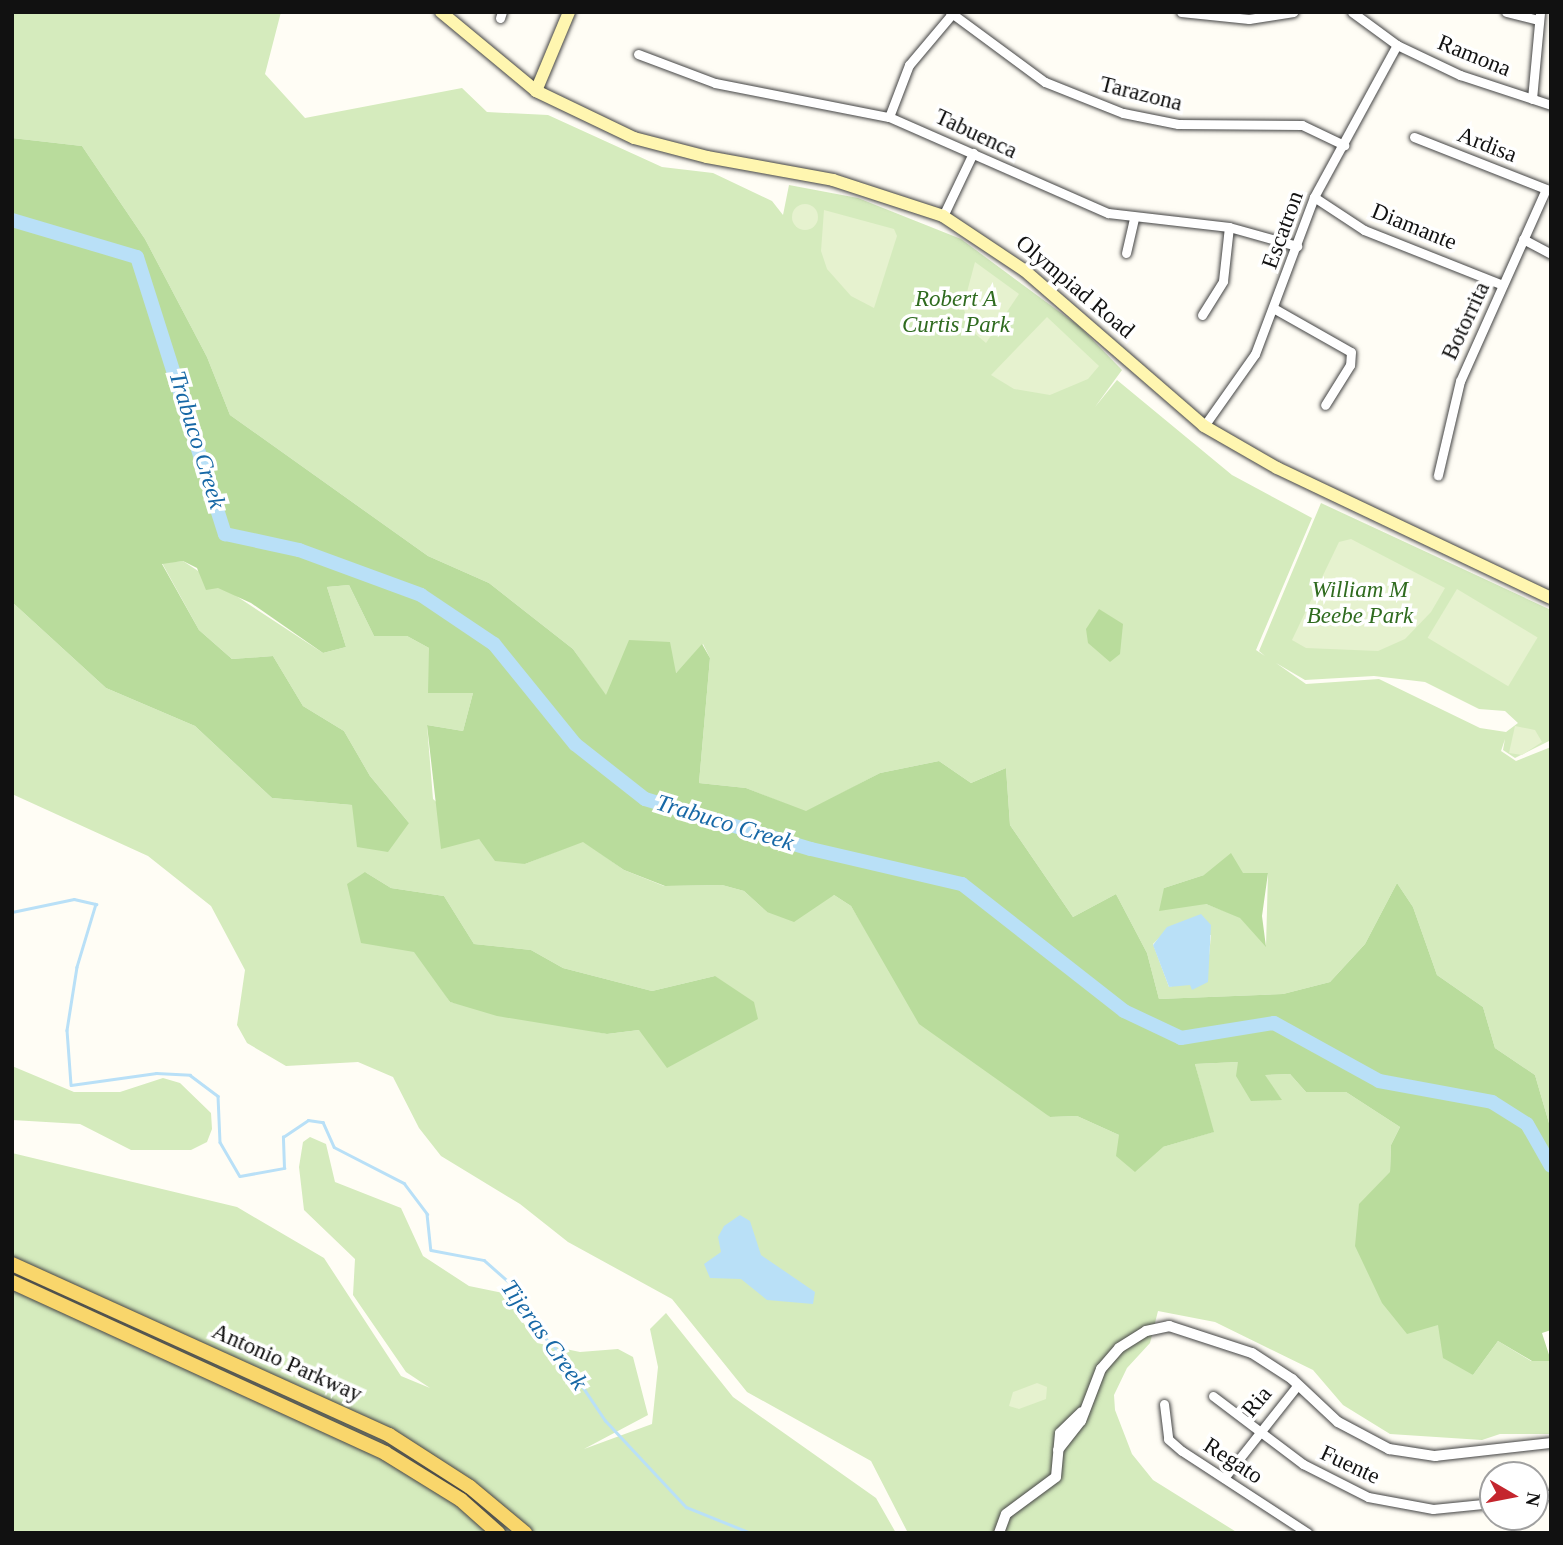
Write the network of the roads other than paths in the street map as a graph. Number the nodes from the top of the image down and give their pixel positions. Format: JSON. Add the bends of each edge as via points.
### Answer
{"nodes":[{"id":1,"x":441,"y":12,"type":"edge"},
{"id":2,"x":569,"y":12,"type":"edge"},
{"id":3,"x":1181,"y":12,"type":"edge"},
{"id":4,"x":1293,"y":12,"type":"edge"},
{"id":5,"x":1352,"y":12,"type":"edge"},
{"id":6,"x":1506,"y":12,"type":"edge"},
{"id":7,"x":951,"y":13,"type":"edge"},
{"id":8,"x":1539,"y":16,"type":"edge"},
{"id":9,"x":1397,"y":45,"type":"junction"},
{"id":10,"x":638,"y":54,"type":"dead end"},
{"id":11,"x":536,"y":91,"type":"junction"},
{"id":12,"x":1532,"y":99,"type":"junction"},
{"id":13,"x":1551,"y":105,"type":"edge"},
{"id":14,"x":889,"y":117,"type":"junction"},
{"id":15,"x":1413,"y":137,"type":"dead end"},
{"id":16,"x":1344,"y":145,"type":"junction"},
{"id":17,"x":973,"y":153,"type":"junction"},
{"id":18,"x":1546,"y":189,"type":"joint"},
{"id":19,"x":1314,"y":197,"type":"junction"},
{"id":20,"x":943,"y":216,"type":"junction"},
{"id":21,"x":1133,"y":219,"type":"junction"},
{"id":22,"x":1229,"y":227,"type":"junction"},
{"id":23,"x":1523,"y":239,"type":"junction"},
{"id":24,"x":1297,"y":246,"type":"junction"},
{"id":25,"x":1126,"y":253,"type":"dead end"},
{"id":26,"x":1551,"y":254,"type":"edge"},
{"id":27,"x":1503,"y":285,"type":"junction"},
{"id":28,"x":1275,"y":309,"type":"junction"},
{"id":29,"x":1202,"y":315,"type":"dead end"},
{"id":30,"x":1325,"y":405,"type":"dead end"},
{"id":31,"x":1204,"y":426,"type":"junction"},
{"id":32,"x":1438,"y":475,"type":"dead end"},
{"id":33,"x":1551,"y":598,"type":"edge"},
{"id":34,"x":12,"y":1264,"type":"edge"},
{"id":35,"x":12,"y":1282,"type":"edge"},
{"id":36,"x":1295,"y":1383,"type":"junction"},
{"id":37,"x":1213,"y":1396,"type":"dead end"},
{"id":38,"x":1164,"y":1404,"type":"dead end"},
{"id":39,"x":1259,"y":1429,"type":"junction"},
{"id":40,"x":1551,"y":1443,"type":"edge"},
{"id":41,"x":1224,"y":1478,"type":"junction"},
{"id":42,"x":1479,"y":1504,"type":"edge"},
{"id":43,"x":498,"y":1533,"type":"edge"},
{"id":44,"x":526,"y":1533,"type":"edge"},
{"id":45,"x":999,"y":1533,"type":"edge"},
{"id":46,"x":1308,"y":1533,"type":"edge"}],
"edges":[{"from":1,"to":11,"type":"main road","name":"Olympiad Road"},
{"from":2,"to":11,"type":"main road"},
{"from":3,"to":4,"type":"street","via":[[1249,19]]},
{"from":5,"to":9,"type":"street","name":"Ramona"},
{"from":6,"to":8,"type":"street"},
{"from":7,"to":14,"type":"street","via":[[909,65]]},
{"from":7,"to":16,"type":"street","name":"Tarazona","via":[[1045,82],[1113,110],[1178,124],[1302,125]]},
{"from":8,"to":12,"type":"street"},
{"from":9,"to":12,"type":"street","name":"Ramona"},
{"from":9,"to":16,"type":"street","name":"Escatron"},
{"from":10,"to":14,"type":"street","name":"Tabuenca","via":[[715,83]]},
{"from":11,"to":20,"type":"main road","name":"Olympiad Road","via":[[634,138],[834,180]]},
{"from":12,"to":13,"type":"street","name":"Ramona"},
{"from":14,"to":17,"type":"street","name":"Tabuenca"},
{"from":15,"to":18,"type":"street","name":"Ardisa"},
{"from":16,"to":19,"type":"street","name":"Escatron"},
{"from":17,"to":20,"type":"street"},
{"from":17,"to":21,"type":"street","name":"Tabuenca","via":[[1087,206]]},
{"from":18,"to":23,"type":"street","name":"Botorrita"},
{"from":19,"to":24,"type":"street","name":"Escatron"},
{"from":19,"to":27,"type":"street","name":"Diamante","via":[[1364,230]]},
{"from":20,"to":31,"type":"main road","name":"Olympiad Road","via":[[1024,270]]},
{"from":21,"to":22,"type":"street","name":"Tabuenca"},
{"from":21,"to":25,"type":"street"},
{"from":22,"to":24,"type":"street","name":"Tabuenca"},
{"from":22,"to":29,"type":"street","via":[[1223,281]]},
{"from":23,"to":26,"type":"street"},
{"from":23,"to":27,"type":"street","name":"Botorrita"},
{"from":24,"to":28,"type":"street","name":"Escatron"},
{"from":27,"to":32,"type":"street","name":"Botorrita","via":[[1460,381]]},
{"from":28,"to":30,"type":"street","via":[[1350,352],[1350,365]]},
{"from":28,"to":31,"type":"street","name":"Escatron","via":[[1255,354]]},
{"from":31,"to":33,"type":"main road","name":"Olympiad Road","via":[[1278,468]]},
{"from":34,"to":44,"type":"main road","name":"Antonio Parkway","via":[[389,1435],[470,1487]]},
{"from":35,"to":43,"type":"main road","name":"Antonio Parkway","via":[[384,1452],[461,1500]]},
{"from":36,"to":39,"type":"street","name":"Ria"},
{"from":36,"to":40,"type":"street","via":[[1358,1436],[1402,1452],[1450,1456]]},
{"from":36,"to":45,"type":"street","via":[[1245,1350],[1198,1332],[1161,1326],[1119,1348],[1101,1369],[1058,1450],[1056,1477],[1006,1514]]},
{"from":37,"to":39,"type":"street","name":"Fuente"},
{"from":38,"to":41,"type":"street","name":"Regato","via":[[1168,1438]]},
{"from":39,"to":41,"type":"street","name":"Ria"},
{"from":39,"to":42,"type":"street","name":"Fuente","via":[[1325,1478],[1378,1500],[1433,1508]]},
{"from":41,"to":46,"type":"street","name":"Regato"}]}
